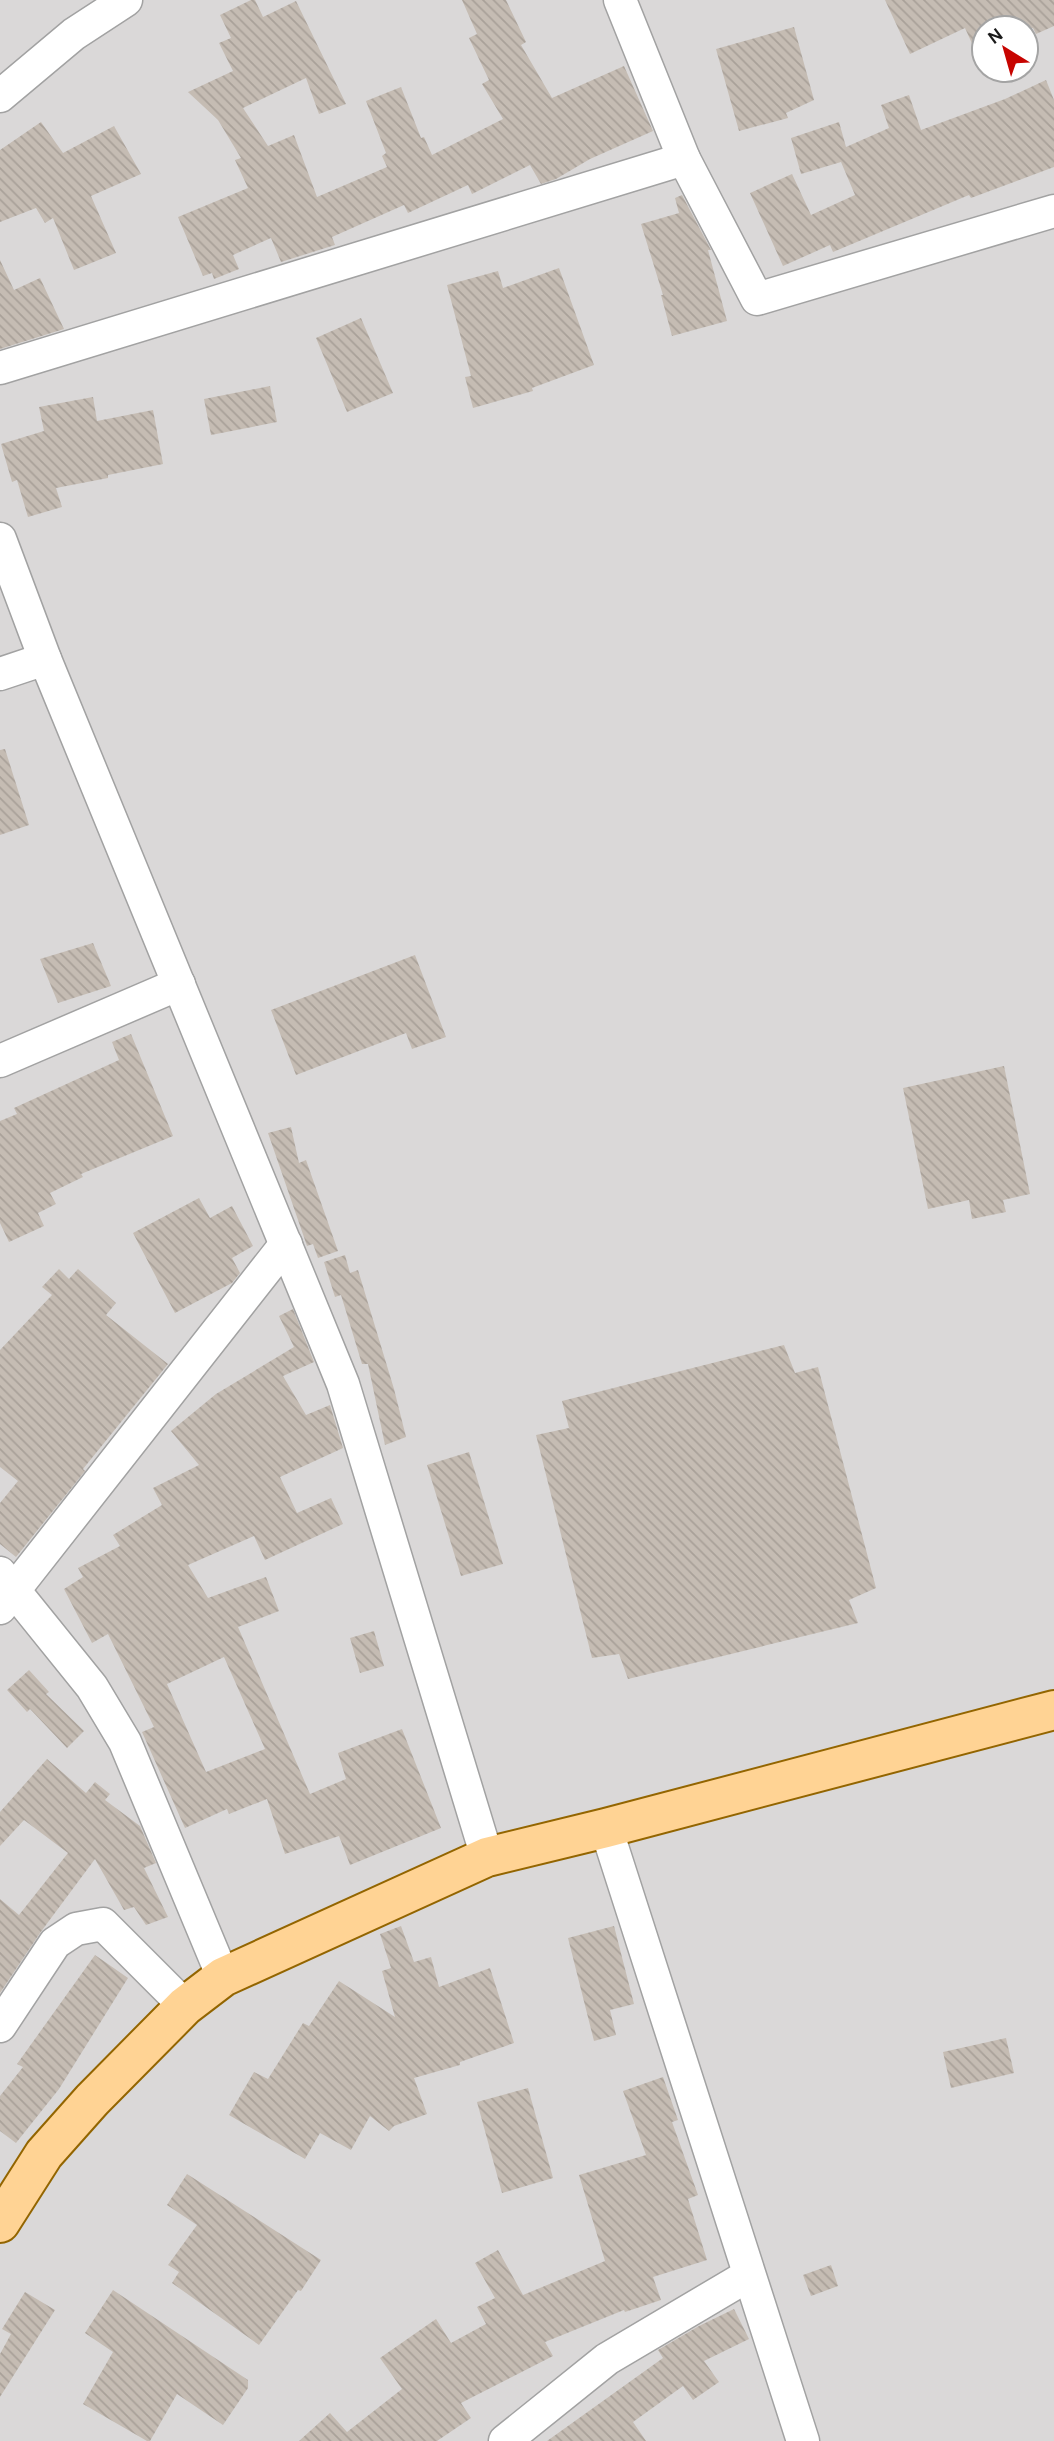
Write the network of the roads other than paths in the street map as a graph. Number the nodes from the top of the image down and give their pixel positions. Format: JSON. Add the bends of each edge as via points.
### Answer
{"nodes":[{"id":1,"x":126,"y":0,"type":"edge"},
{"id":2,"x":630,"y":2,"type":"edge"},
{"id":3,"x":0,"y":96,"type":"edge"},
{"id":4,"x":684,"y":159,"type":"junction"},
{"id":5,"x":1054,"y":211,"type":"edge"},
{"id":6,"x":0,"y":368,"type":"edge"},
{"id":7,"x":0,"y":539,"type":"edge"},
{"id":8,"x":45,"y":659,"type":"junction"},
{"id":9,"x":0,"y":674,"type":"edge"},
{"id":10,"x":179,"y":984,"type":"junction"},
{"id":11,"x":0,"y":1061,"type":"edge"},
{"id":12,"x":286,"y":1244,"type":"junction"},
{"id":13,"x":5,"y":1590,"type":"edge"},
{"id":14,"x":1054,"y":1710,"type":"edge"},
{"id":15,"x":606,"y":1828,"type":"junction"},
{"id":16,"x":487,"y":1857,"type":"junction"},
{"id":17,"x":223,"y":1978,"type":"junction"},
{"id":18,"x":185,"y":2006,"type":"junction"},
{"id":19,"x":0,"y":2026,"type":"edge"},
{"id":20,"x":1,"y":2219,"type":"edge"},
{"id":21,"x":749,"y":2275,"type":"junction"},
{"id":22,"x":505,"y":2441,"type":"edge"},
{"id":23,"x":803,"y":2441,"type":"edge"}],
"edges":[{"from":1,"to":3,"type":"street","via":[[74,34]]},
{"from":2,"to":4,"type":"street"},
{"from":4,"to":5,"type":"street","via":[[757,299]]},
{"from":4,"to":6,"type":"street"},
{"from":7,"to":8,"type":"street"},
{"from":8,"to":9,"type":"street"},
{"from":8,"to":10,"type":"street"},
{"from":10,"to":11,"type":"street"},
{"from":10,"to":12,"type":"street"},
{"from":12,"to":13,"type":"street"},
{"from":12,"to":16,"type":"street","via":[[343,1384]]},
{"from":13,"to":17,"type":"street","via":[[92,1687],[125,1742]]},
{"from":14,"to":15,"type":"main road"},
{"from":15,"to":16,"type":"main road"},
{"from":15,"to":21,"type":"street"},
{"from":16,"to":17,"type":"main road"},
{"from":17,"to":18,"type":"main road"},
{"from":18,"to":19,"type":"street","via":[[103,1924],[76,1929],[55,1943]]},
{"from":18,"to":20,"type":"main road","via":[[44,2154]]},
{"from":21,"to":22,"type":"street","via":[[607,2359]]},
{"from":21,"to":23,"type":"street"}]}
